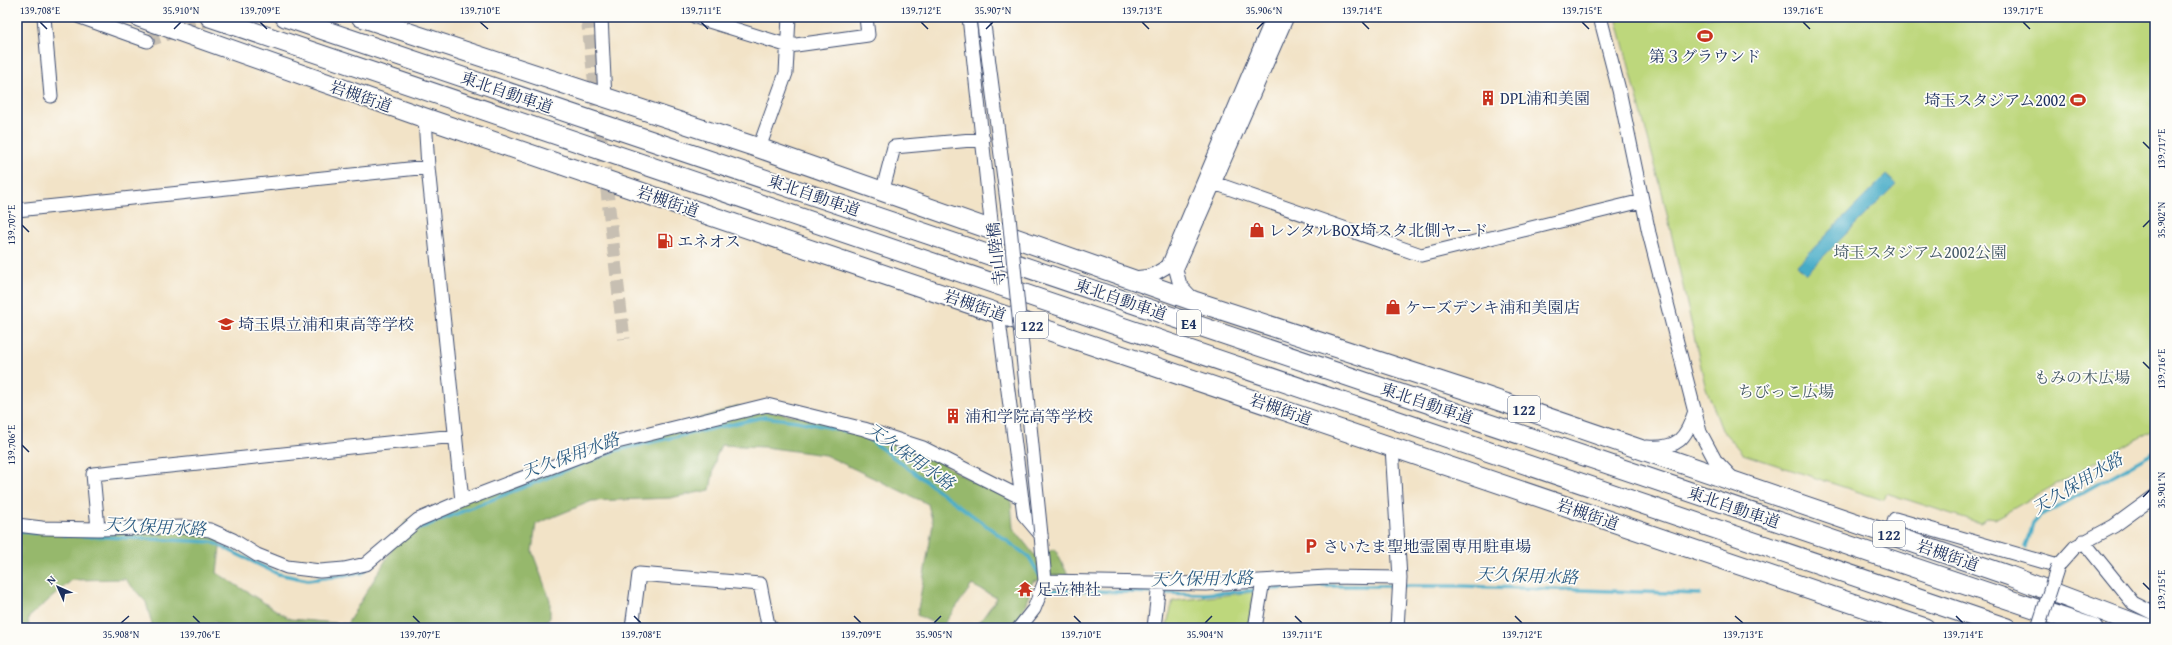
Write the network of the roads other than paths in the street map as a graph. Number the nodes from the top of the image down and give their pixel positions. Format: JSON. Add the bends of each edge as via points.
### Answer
{"nodes":[{"id":1,"x":44,"y":17,"type":"edge"},
{"id":2,"x":80,"y":17,"type":"edge"},
{"id":3,"x":139,"y":17,"type":"edge"},
{"id":4,"x":210,"y":17,"type":"edge"},
{"id":5,"x":285,"y":17,"type":"edge"},
{"id":6,"x":361,"y":17,"type":"edge"},
{"id":7,"x":601,"y":17,"type":"edge"},
{"id":8,"x":696,"y":17,"type":"edge"},
{"id":9,"x":789,"y":17,"type":"edge"},
{"id":10,"x":866,"y":17,"type":"edge"},
{"id":11,"x":969,"y":17,"type":"edge"},
{"id":12,"x":983,"y":17,"type":"edge"},
{"id":13,"x":1273,"y":17,"type":"edge"},
{"id":14,"x":1287,"y":17,"type":"edge"},
{"id":15,"x":1600,"y":17,"type":"edge"},
{"id":16,"x":147,"y":41,"type":"tunnel mouth"},
{"id":17,"x":789,"y":46,"type":"junction"},
{"id":18,"x":51,"y":96,"type":"dead end"},
{"id":19,"x":605,"y":99,"type":"junction"},
{"id":20,"x":425,"y":118,"type":"junction"},
{"id":21,"x":983,"y":139,"type":"junction"},
{"id":22,"x":759,"y":148,"type":"junction"},
{"id":23,"x":428,"y":167,"type":"junction"},
{"id":24,"x":1214,"y":183,"type":"junction"},
{"id":25,"x":882,"y":193,"type":"junction"},
{"id":26,"x":1642,"y":201,"type":"junction"},
{"id":27,"x":17,"y":210,"type":"edge"},
{"id":28,"x":992,"y":230,"type":"junction"},
{"id":29,"x":1130,"y":279,"type":"junction"},
{"id":30,"x":1194,"y":301,"type":"junction"},
{"id":31,"x":998,"y":313,"type":"junction"},
{"id":32,"x":1695,"y":411,"type":"junction"},
{"id":33,"x":455,"y":436,"type":"junction"},
{"id":34,"x":1630,"y":446,"type":"junction"},
{"id":35,"x":1392,"y":447,"type":"junction"},
{"id":36,"x":1735,"y":482,"type":"junction"},
{"id":37,"x":2155,"y":496,"type":"edge"},
{"id":38,"x":1022,"y":498,"type":"junction"},
{"id":39,"x":462,"y":501,"type":"junction"},
{"id":40,"x":17,"y":525,"type":"edge"},
{"id":41,"x":98,"y":530,"type":"junction"},
{"id":42,"x":1890,"y":534,"type":"junction"},
{"id":43,"x":1041,"y":535,"type":"junction"},
{"id":44,"x":2083,"y":541,"type":"junction"},
{"id":45,"x":2058,"y":566,"type":"junction"},
{"id":46,"x":1400,"y":578,"type":"junction"},
{"id":47,"x":1045,"y":581,"type":"junction"},
{"id":48,"x":1263,"y":581,"type":"junction"},
{"id":49,"x":1159,"y":583,"type":"junction"},
{"id":50,"x":2147,"y":620,"type":"edge"},
{"id":51,"x":1902,"y":625,"type":"edge"},
{"id":52,"x":632,"y":628,"type":"edge"},
{"id":53,"x":772,"y":628,"type":"edge"},
{"id":54,"x":1019,"y":628,"type":"edge"},
{"id":55,"x":1154,"y":628,"type":"edge"},
{"id":56,"x":1255,"y":628,"type":"edge"},
{"id":57,"x":1397,"y":628,"type":"edge"},
{"id":58,"x":1925,"y":628,"type":"edge"},
{"id":59,"x":2007,"y":628,"type":"edge"},
{"id":60,"x":2038,"y":628,"type":"edge"},
{"id":61,"x":2092,"y":628,"type":"edge"}],
"edges":[{"from":1,"to":18,"type":"street"},
{"from":2,"to":16,"type":"street"},
{"from":3,"to":20,"type":"highway","name":"岩槻街道","number":"122"},
{"from":4,"to":59,"type":"highway","name":"東北自動車道","number":"E4"},
{"from":5,"to":61,"type":"highway","name":"東北自動車道","number":"E4"},
{"from":6,"to":19,"type":"highway","name":"岩槻街道","number":"122"},
{"from":7,"to":19,"type":"street"},
{"from":8,"to":17,"type":"street"},
{"from":9,"to":17,"type":"street"},
{"from":10,"to":17,"type":"street","via":[[868,35]]},
{"from":11,"to":21,"type":"street"},
{"from":12,"to":43,"type":"street","name":"寺山陸橋","bridge":true,"via":[[1009,217]]},
{"from":13,"to":29,"type":"street","via":[[1168,266],[1151,276]]},
{"from":14,"to":24,"type":"street"},
{"from":15,"to":26,"type":"street","via":[[1619,90]]},
{"from":17,"to":22,"type":"street","via":[[786,73]]},
{"from":19,"to":22,"type":"highway","name":"岩槻街道","number":"122"},
{"from":20,"to":23,"type":"street"},
{"from":20,"to":31,"type":"highway","name":"岩槻街道","number":"122"},
{"from":21,"to":25,"type":"street","via":[[894,147]]},
{"from":21,"to":28,"type":"street"},
{"from":22,"to":25,"type":"highway","name":"岩槻街道","number":"122"},
{"from":23,"to":27,"type":"street"},
{"from":23,"to":33,"type":"street"},
{"from":24,"to":26,"type":"street","via":[[1421,255]]},
{"from":24,"to":30,"type":"street","via":[[1176,270],[1180,285]]},
{"from":25,"to":28,"type":"highway","name":"岩槻街道","number":"122"},
{"from":26,"to":32,"type":"street"},
{"from":28,"to":29,"type":"highway","name":"岩槻街道","number":"122"},
{"from":29,"to":30,"type":"highway","name":"岩槻街道","number":"122"},
{"from":30,"to":34,"type":"highway","name":"岩槻街道","number":"122"},
{"from":31,"to":35,"type":"highway","name":"岩槻街道","number":"122"},
{"from":31,"to":38,"type":"street"},
{"from":32,"to":34,"type":"street","via":[[1690,425],[1674,445],[1663,448]]},
{"from":32,"to":36,"type":"street","via":[[1700,432],[1708,449]]},
{"from":33,"to":39,"type":"street"},
{"from":33,"to":41,"type":"street","via":[[93,474]]},
{"from":34,"to":36,"type":"highway","name":"岩槻街道","number":"122"},
{"from":35,"to":46,"type":"street"},
{"from":35,"to":51,"type":"highway","name":"岩槻街道","number":"122"},
{"from":36,"to":42,"type":"highway","name":"岩槻街道","number":"122"},
{"from":37,"to":44,"type":"street","via":[[2114,526]]},
{"from":38,"to":39,"type":"street","via":[[923,448],[864,429],[767,405],[617,442]]},
{"from":38,"to":43,"type":"street","via":[[1024,515]]},
{"from":39,"to":41,"type":"street","via":[[418,520],[366,564],[320,571],[287,567],[256,555],[233,540],[210,530],[185,527]]},
{"from":40,"to":41,"type":"street"},
{"from":42,"to":45,"type":"street","via":[[1895,519]]},
{"from":42,"to":50,"type":"highway","name":"岩槻街道","number":"122"},
{"from":43,"to":47,"type":"street","name":"寺山陸橋"},
{"from":44,"to":45,"type":"street","via":[[2064,557]]},
{"from":44,"to":50,"type":"street"},
{"from":45,"to":60,"type":"street","bridge":true},
{"from":46,"to":48,"type":"street","via":[[1327,577]]},
{"from":46,"to":57,"type":"street"},
{"from":47,"to":49,"type":"street"},
{"from":47,"to":54,"type":"street","via":[[1034,609]]},
{"from":48,"to":49,"type":"street"},
{"from":48,"to":56,"type":"street"},
{"from":49,"to":55,"type":"street"},
{"from":51,"to":58,"type":"highway","name":"岩槻街道","number":"122"},
{"from":52,"to":53,"type":"street","via":[[639,574],[760,584],[768,625]]}]}
